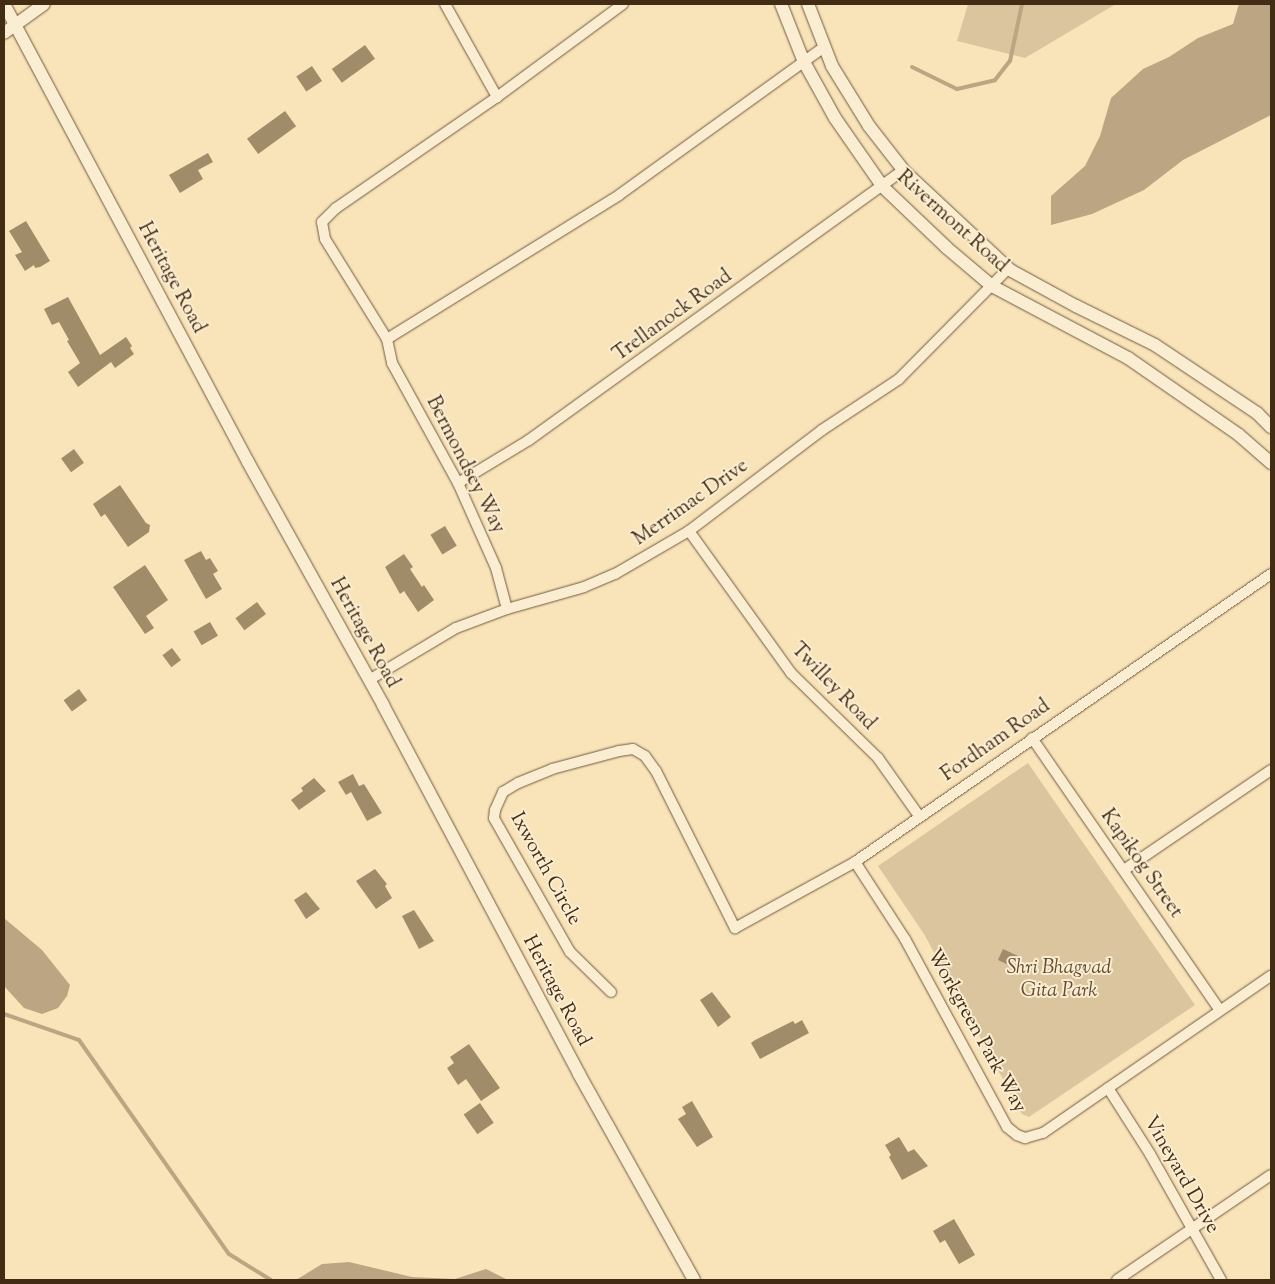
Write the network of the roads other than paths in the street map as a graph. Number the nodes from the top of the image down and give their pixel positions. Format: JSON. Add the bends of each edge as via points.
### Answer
{"nodes":[{"id":1,"x":4,"y":4,"type":"edge"},
{"id":2,"x":44,"y":4,"type":"edge"},
{"id":3,"x":445,"y":4,"type":"edge"},
{"id":4,"x":623,"y":4,"type":"edge"},
{"id":5,"x":781,"y":4,"type":"edge"},
{"id":6,"x":808,"y":4,"type":"edge"},
{"id":7,"x":16,"y":24,"type":"junction"},
{"id":8,"x":4,"y":32,"type":"edge"},
{"id":9,"x":823,"y":48,"type":"junction"},
{"id":10,"x":804,"y":62,"type":"junction"},
{"id":11,"x":497,"y":97,"type":"junction"},
{"id":12,"x":904,"y":170,"type":"junction"},
{"id":13,"x":883,"y":187,"type":"junction"},
{"id":14,"x":1009,"y":268,"type":"junction"},
{"id":15,"x":992,"y":286,"type":"junction"},
{"id":16,"x":387,"y":339,"type":"junction"},
{"id":17,"x":1271,"y":427,"type":"edge"},
{"id":18,"x":1271,"y":463,"type":"edge"},
{"id":19,"x":458,"y":483,"type":"junction"},
{"id":20,"x":689,"y":531,"type":"junction"},
{"id":21,"x":1271,"y":574,"type":"edge"},
{"id":22,"x":507,"y":609,"type":"junction"},
{"id":23,"x":369,"y":680,"type":"junction"},
{"id":24,"x":1032,"y":738,"type":"junction"},
{"id":25,"x":1271,"y":770,"type":"edge"},
{"id":26,"x":920,"y":816,"type":"junction"},
{"id":27,"x":855,"y":862,"type":"junction"},
{"id":28,"x":1124,"y":870,"type":"junction"},
{"id":29,"x":736,"y":928,"type":"joint"},
{"id":30,"x":1271,"y":976,"type":"edge"},
{"id":31,"x":611,"y":992,"type":"dead end"},
{"id":32,"x":1220,"y":1011,"type":"junction"},
{"id":33,"x":1108,"y":1088,"type":"junction"},
{"id":34,"x":1271,"y":1175,"type":"edge"},
{"id":35,"x":1192,"y":1228,"type":"junction"},
{"id":36,"x":694,"y":1280,"type":"edge"},
{"id":37,"x":1117,"y":1280,"type":"edge"},
{"id":38,"x":1221,"y":1280,"type":"edge"}],
"edges":[{"from":1,"to":7,"type":"street","name":"Heritage Road"},
{"from":2,"to":7,"type":"street"},
{"from":3,"to":11,"type":"street"},
{"from":4,"to":11,"type":"street"},
{"from":5,"to":10,"type":"street","name":"Rivermont Road"},
{"from":6,"to":9,"type":"street","name":"Rivermont Road"},
{"from":7,"to":8,"type":"street"},
{"from":7,"to":23,"type":"street","name":"Heritage Road","via":[[248,462]]},
{"from":9,"to":10,"type":"street"},
{"from":9,"to":12,"type":"street","name":"Rivermont Road","via":[[869,126]]},
{"from":10,"to":13,"type":"street","name":"Rivermont Road","via":[[835,118]]},
{"from":10,"to":16,"type":"street","via":[[619,195]]},
{"from":11,"to":16,"type":"street","via":[[336,208],[322,222],[325,239]]},
{"from":12,"to":13,"type":"street","name":"Trellanock Road"},
{"from":12,"to":14,"type":"street","name":"Rivermont Road"},
{"from":13,"to":15,"type":"street","name":"Rivermont Road","via":[[946,248]]},
{"from":13,"to":19,"type":"street","name":"Trellanock Road","via":[[529,440]]},
{"from":14,"to":15,"type":"street","name":"Merrimac Drive"},
{"from":14,"to":17,"type":"street","name":"Rivermont Road","via":[[1027,281],[1155,345],[1257,413]]},
{"from":15,"to":18,"type":"street","name":"Rivermont Road","via":[[1128,358],[1239,434]]},
{"from":15,"to":20,"type":"street","name":"Merrimac Drive","via":[[899,379],[822,430]]},
{"from":16,"to":19,"type":"street","name":"Bermondsey Way","via":[[392,364]]},
{"from":19,"to":22,"type":"street","name":"Bermondsey Way","via":[[496,568]]},
{"from":20,"to":22,"type":"street","name":"Merrimac Drive","via":[[584,588]]},
{"from":20,"to":26,"type":"street","name":"Twilley Road","via":[[791,673],[878,758]]},
{"from":21,"to":24,"type":"street","name":"Fordham Road"},
{"from":22,"to":23,"type":"street","name":"Merrimac Drive","via":[[456,628]]},
{"from":23,"to":36,"type":"street","name":"Heritage Road","via":[[579,1074]]},
{"from":24,"to":26,"type":"street","name":"Fordham Road"},
{"from":24,"to":28,"type":"street","name":"Kapikog Street"},
{"from":25,"to":28,"type":"street"},
{"from":26,"to":27,"type":"street","name":"Fordham Road"},
{"from":27,"to":29,"type":"street","name":"Fordham Road"},
{"from":27,"to":33,"type":"street","name":"Workgreen Park Way","via":[[906,939],[1011,1131],[1025,1138],[1043,1133]]},
{"from":28,"to":32,"type":"street","name":"Kapikog Street"},
{"from":29,"to":31,"type":"street","name":"Ixworth Circle","via":[[656,771],[645,756],[633,749],[619,751],[552,769],[518,783],[503,792],[494,818],[570,952]]},
{"from":30,"to":32,"type":"street","name":"Workgreen Park Way"},
{"from":32,"to":33,"type":"street","name":"Workgreen Park Way"},
{"from":33,"to":35,"type":"street","name":"Vineyard Drive"},
{"from":34,"to":35,"type":"street"},
{"from":35,"to":37,"type":"street"},
{"from":35,"to":38,"type":"street","name":"Vineyard Drive"}]}
